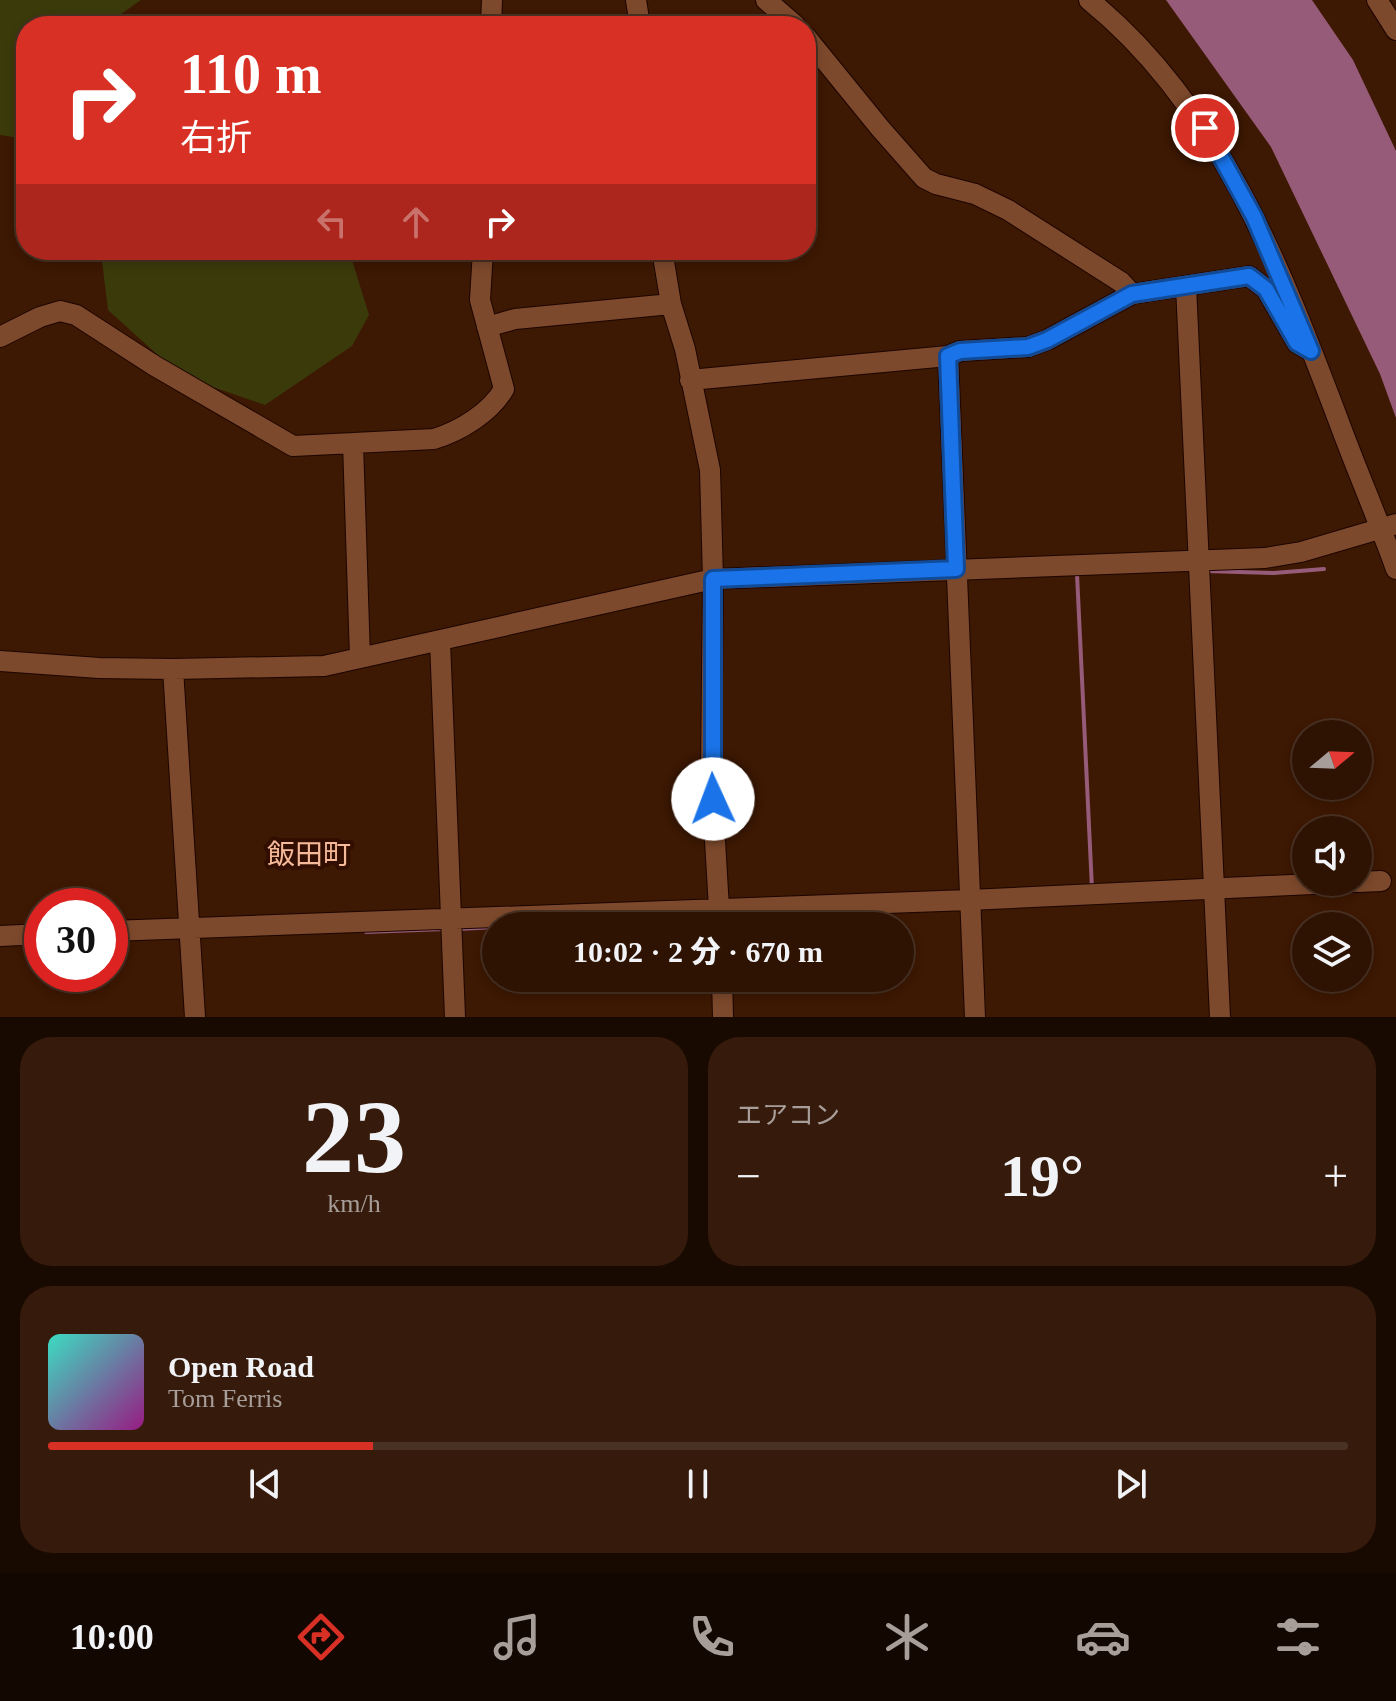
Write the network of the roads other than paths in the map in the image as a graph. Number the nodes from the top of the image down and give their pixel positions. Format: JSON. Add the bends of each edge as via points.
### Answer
{"nodes":[{"id":1,"x":766,"y":0,"type":"edge"},
{"id":2,"x":1089,"y":0,"type":"edge"},
{"id":3,"x":1377,"y":0,"type":"edge"},
{"id":4,"x":784,"y":16,"type":"edge"},
{"id":5,"x":1396,"y":30,"type":"edge"},
{"id":6,"x":816,"y":49,"type":"edge"},
{"id":7,"x":482,"y":260,"type":"edge"},
{"id":8,"x":664,"y":260,"type":"edge"},
{"id":9,"x":1186,"y":286,"type":"junction"},
{"id":10,"x":1132,"y":294,"type":"junction"},
{"id":11,"x":671,"y":304,"type":"junction"},
{"id":12,"x":487,"y":327,"type":"junction"},
{"id":13,"x":0,"y":337,"type":"edge"},
{"id":14,"x":1311,"y":351,"type":"junction"},
{"id":15,"x":948,"y":356,"type":"junction"},
{"id":16,"x":690,"y":380,"type":"junction"},
{"id":17,"x":353,"y":443,"type":"junction"},
{"id":18,"x":1389,"y":526,"type":"edge"},
{"id":19,"x":1199,"y":560,"type":"junction"},
{"id":20,"x":956,"y":569,"type":"junction"},
{"id":21,"x":1396,"y":569,"type":"edge"},
{"id":22,"x":713,"y":579,"type":"junction"},
{"id":23,"x":440,"y":641,"type":"junction"},
{"id":24,"x":360,"y":658,"type":"junction"},
{"id":25,"x":0,"y":661,"type":"edge"},
{"id":26,"x":173,"y":669,"type":"junction"},
{"id":27,"x":1372,"y":881,"type":"edge"},
{"id":28,"x":1381,"y":881,"type":"dead end"},
{"id":29,"x":1292,"y":885,"type":"edge"},
{"id":30,"x":1214,"y":888,"type":"junction"},
{"id":31,"x":969,"y":900,"type":"junction"},
{"id":32,"x":720,"y":912,"type":"edge"},
{"id":33,"x":793,"y":912,"type":"edge"},
{"id":34,"x":449,"y":919,"type":"junction"},
{"id":35,"x":482,"y":919,"type":"edge"},
{"id":36,"x":189,"y":928,"type":"junction"},
{"id":37,"x":128,"y":930,"type":"edge"},
{"id":38,"x":24,"y":935,"type":"edge"},
{"id":39,"x":0,"y":936,"type":"edge"},
{"id":40,"x":722,"y":992,"type":"edge"},
{"id":41,"x":195,"y":1017,"type":"edge"},
{"id":42,"x":455,"y":1017,"type":"edge"},
{"id":43,"x":723,"y":1017,"type":"edge"},
{"id":44,"x":975,"y":1017,"type":"edge"},
{"id":45,"x":1220,"y":1017,"type":"edge"}],
"edges":[{"from":1,"to":4,"type":"street"},
{"from":2,"to":14,"type":"street","via":[[1150,57],[1205,128],[1254,217]]},
{"from":3,"to":5,"type":"street"},
{"from":6,"to":10,"type":"street","via":[[924,178],[1008,210]]},
{"from":7,"to":12,"type":"street","via":[[480,300]]},
{"from":8,"to":11,"type":"street"},
{"from":9,"to":10,"type":"street"},
{"from":9,"to":14,"type":"street","via":[[1249,276],[1266,289],[1297,343]]},
{"from":9,"to":19,"type":"street"},
{"from":10,"to":15,"type":"street","via":[[1028,347]]},
{"from":11,"to":12,"type":"street","via":[[515,319]]},
{"from":11,"to":16,"type":"street"},
{"from":12,"to":17,"type":"street","via":[[504,389],[496,403],[434,439]]},
{"from":13,"to":17,"type":"street","via":[[60,311],[76,315],[293,446]]},
{"from":14,"to":18,"type":"street"},
{"from":15,"to":16,"type":"street"},
{"from":15,"to":20,"type":"street"},
{"from":16,"to":22,"type":"street","via":[[708,454]]},
{"from":17,"to":24,"type":"street"},
{"from":18,"to":19,"type":"street","via":[[1301,552]]},
{"from":18,"to":21,"type":"street"},
{"from":19,"to":20,"type":"street"},
{"from":19,"to":30,"type":"street"},
{"from":20,"to":22,"type":"street"},
{"from":20,"to":31,"type":"street"},
{"from":22,"to":23,"type":"street"},
{"from":22,"to":32,"type":"street","via":[[711,772]]},
{"from":23,"to":24,"type":"street"},
{"from":23,"to":34,"type":"street"},
{"from":24,"to":26,"type":"street","via":[[324,666]]},
{"from":25,"to":26,"type":"street"},
{"from":26,"to":36,"type":"street"},
{"from":27,"to":28,"type":"street"},
{"from":29,"to":30,"type":"street"},
{"from":30,"to":31,"type":"street"},
{"from":30,"to":45,"type":"street"},
{"from":31,"to":33,"type":"street"},
{"from":31,"to":44,"type":"street"},
{"from":34,"to":35,"type":"street"},
{"from":34,"to":36,"type":"street"},
{"from":34,"to":42,"type":"street"},
{"from":36,"to":37,"type":"street"},
{"from":36,"to":41,"type":"street"},
{"from":38,"to":39,"type":"street"},
{"from":40,"to":43,"type":"street"}]}
